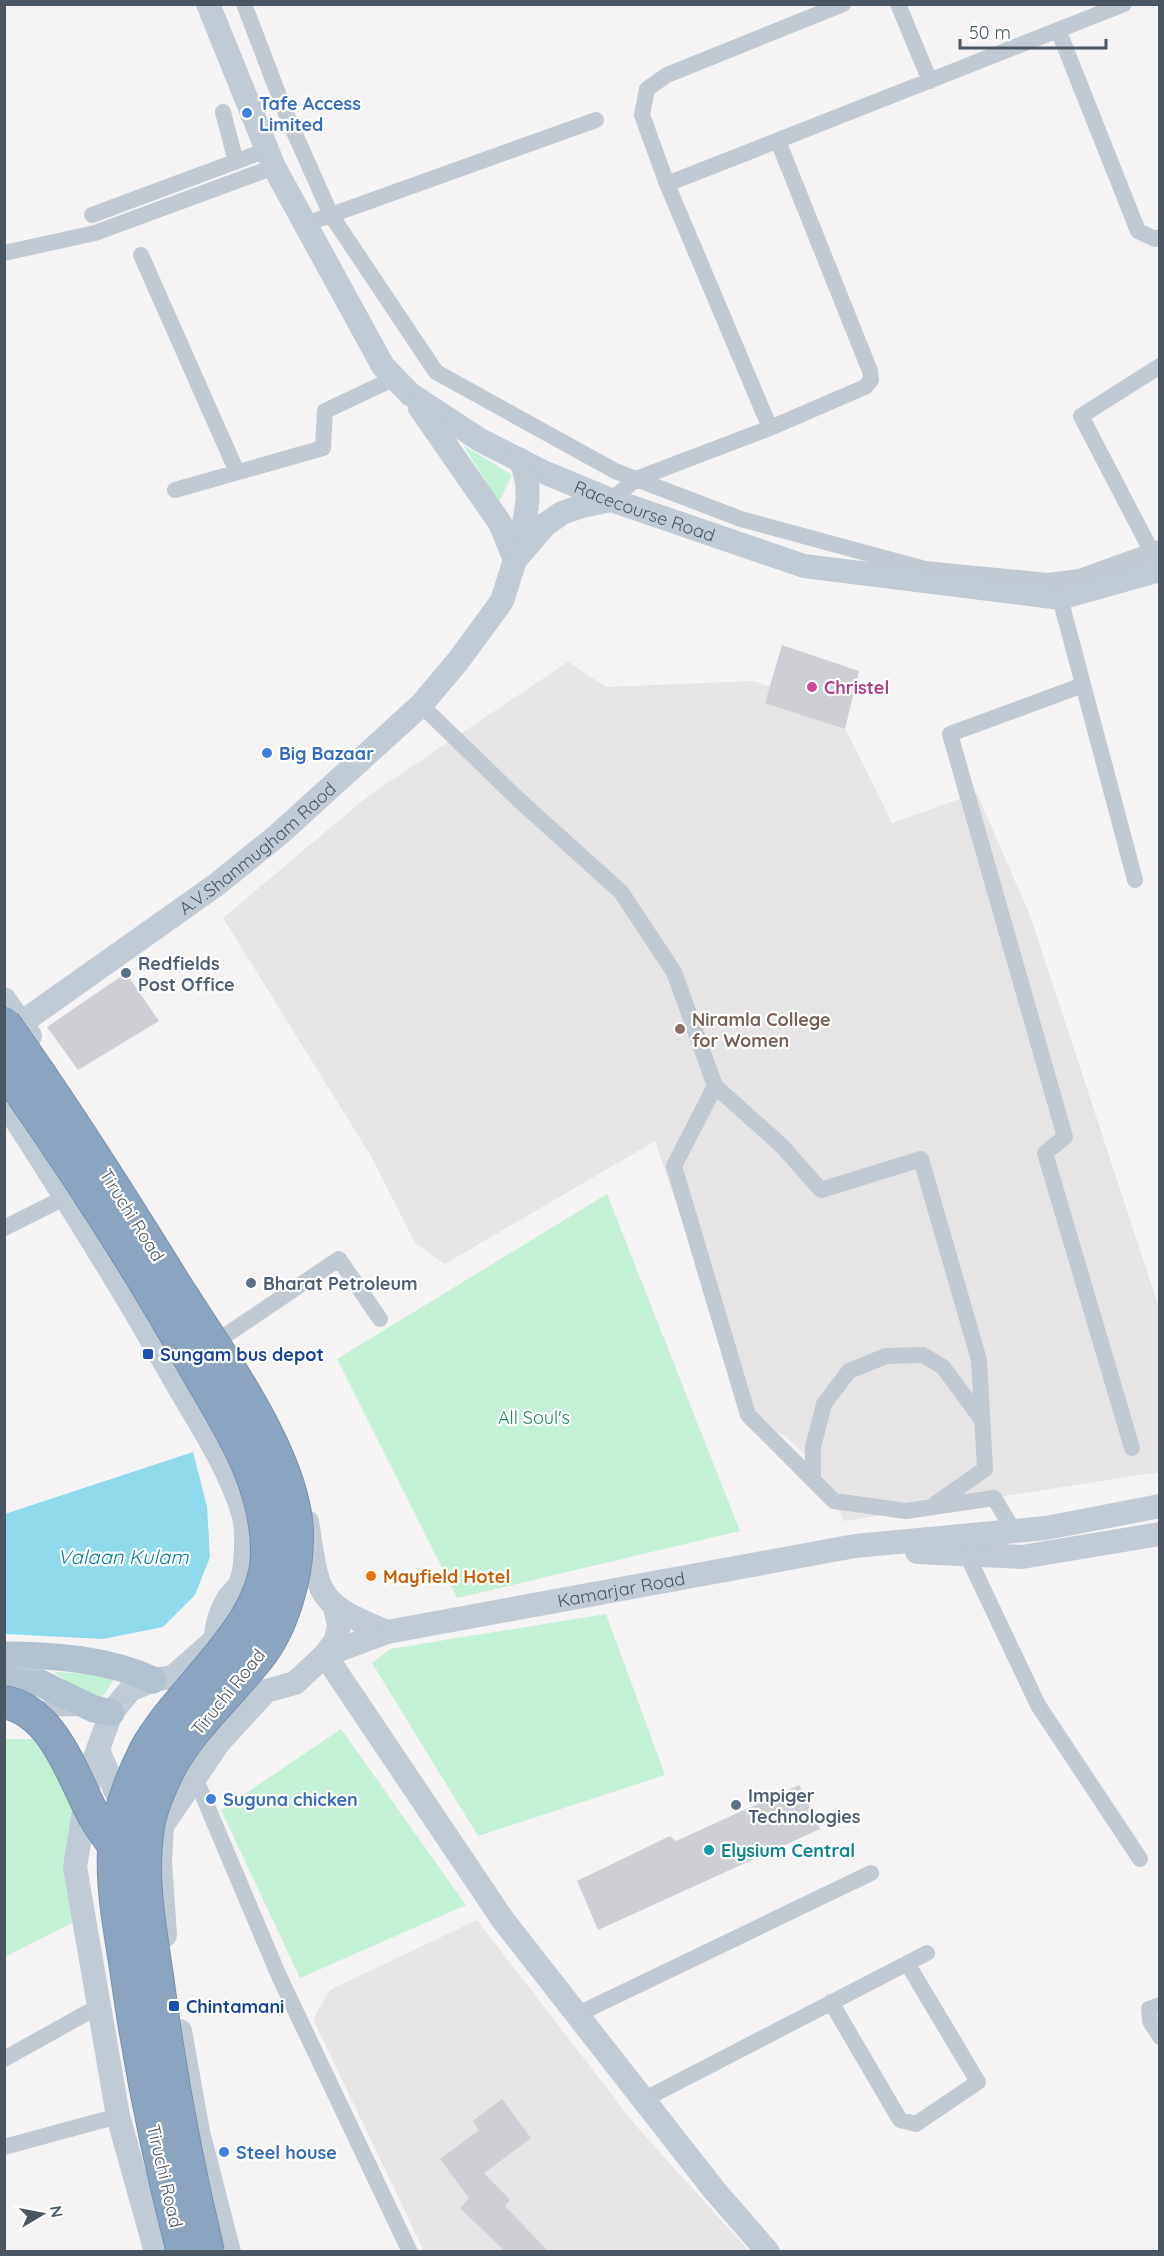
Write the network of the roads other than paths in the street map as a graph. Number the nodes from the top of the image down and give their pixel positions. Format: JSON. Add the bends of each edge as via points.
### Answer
{"nodes":[{"id":1,"x":244,"y":4,"type":"edge"},
{"id":2,"x":843,"y":4,"type":"edge"},
{"id":3,"x":898,"y":4,"type":"edge"},
{"id":4,"x":1124,"y":4,"type":"edge"},
{"id":5,"x":214,"y":7,"type":"edge"},
{"id":6,"x":1059,"y":32,"type":"junction"},
{"id":7,"x":930,"y":81,"type":"junction"},
{"id":8,"x":223,"y":112,"type":"dead end"},
{"id":9,"x":596,"y":120,"type":"dead end"},
{"id":10,"x":778,"y":141,"type":"junction"},
{"id":11,"x":271,"y":158,"type":"junction"},
{"id":12,"x":236,"y":162,"type":"junction"},
{"id":13,"x":667,"y":184,"type":"junction"},
{"id":14,"x":92,"y":215,"type":"dead end"},
{"id":15,"x":331,"y":215,"type":"junction"},
{"id":16,"x":306,"y":224,"type":"junction"},
{"id":17,"x":1160,"y":237,"type":"edge"},
{"id":18,"x":4,"y":253,"type":"edge"},
{"id":19,"x":141,"y":255,"type":"dead end"},
{"id":20,"x":1160,"y":366,"type":"edge"},
{"id":21,"x":403,"y":386,"type":"junction"},
{"id":22,"x":770,"y":428,"type":"junction"},
{"id":23,"x":520,"y":460,"type":"junction"},
{"id":24,"x":237,"y":472,"type":"junction"},
{"id":25,"x":636,"y":479,"type":"junction"},
{"id":26,"x":175,"y":490,"type":"dead end"},
{"id":27,"x":610,"y":500,"type":"junction"},
{"id":28,"x":1158,"y":559,"type":"edge"},
{"id":29,"x":515,"y":560,"type":"junction"},
{"id":30,"x":1060,"y":598,"type":"junction"},
{"id":31,"x":1083,"y":685,"type":"junction"},
{"id":32,"x":421,"y":705,"type":"junction"},
{"id":33,"x":1135,"y":880,"type":"dead end"},
{"id":34,"x":4,"y":999,"type":"edge"},
{"id":35,"x":13,"y":1023,"type":"edge"},
{"id":36,"x":4,"y":1068,"type":"edge"},
{"id":37,"x":716,"y":1086,"type":"junction"},
{"id":38,"x":4,"y":1101,"type":"edge"},
{"id":39,"x":66,"y":1197,"type":"junction"},
{"id":40,"x":4,"y":1228,"type":"edge"},
{"id":41,"x":380,"y":1319,"type":"dead end"},
{"id":42,"x":223,"y":1337,"type":"junction"},
{"id":43,"x":982,"y":1420,"type":"junction"},
{"id":44,"x":1132,"y":1448,"type":"dead end"},
{"id":45,"x":813,"y":1480,"type":"junction"},
{"id":46,"x":1160,"y":1506,"type":"edge"},
{"id":47,"x":931,"y":1507,"type":"junction"},
{"id":48,"x":1014,"y":1531,"type":"junction"},
{"id":49,"x":1160,"y":1534,"type":"edge"},
{"id":50,"x":855,"y":1546,"type":"junction"},
{"id":51,"x":967,"y":1555,"type":"junction"},
{"id":52,"x":240,"y":1584,"type":"junction"},
{"id":53,"x":318,"y":1588,"type":"junction"},
{"id":54,"x":335,"y":1608,"type":"junction"},
{"id":55,"x":217,"y":1629,"type":"junction"},
{"id":56,"x":387,"y":1632,"type":"junction"},
{"id":57,"x":4,"y":1655,"type":"edge"},
{"id":58,"x":325,"y":1655,"type":"junction"},
{"id":59,"x":163,"y":1679,"type":"junction"},
{"id":60,"x":4,"y":1682,"type":"edge"},
{"id":61,"x":266,"y":1691,"type":"junction"},
{"id":62,"x":4,"y":1702,"type":"edge"},
{"id":63,"x":4,"y":1709,"type":"edge"},
{"id":64,"x":102,"y":1711,"type":"junction"},
{"id":65,"x":227,"y":1734,"type":"junction"},
{"id":66,"x":98,"y":1750,"type":"junction"},
{"id":67,"x":194,"y":1775,"type":"junction"},
{"id":68,"x":162,"y":1826,"type":"junction"},
{"id":69,"x":115,"y":1847,"type":"junction"},
{"id":70,"x":1140,"y":1859,"type":"dead end"},
{"id":71,"x":871,"y":1873,"type":"dead end"},
{"id":72,"x":927,"y":1953,"type":"dead end"},
{"id":73,"x":907,"y":1963,"type":"junction"},
{"id":74,"x":831,"y":2002,"type":"junction"},
{"id":75,"x":100,"y":2005,"type":"junction"},
{"id":76,"x":1160,"y":2005,"type":"edge"},
{"id":77,"x":576,"y":2015,"type":"junction"},
{"id":78,"x":1160,"y":2037,"type":"edge"},
{"id":79,"x":4,"y":2058,"type":"edge"},
{"id":80,"x":643,"y":2100,"type":"junction"},
{"id":81,"x":118,"y":2116,"type":"junction"},
{"id":82,"x":4,"y":2147,"type":"edge"},
{"id":83,"x":159,"y":2250,"type":"edge"},
{"id":84,"x":208,"y":2252,"type":"edge"},
{"id":85,"x":229,"y":2252,"type":"edge"},
{"id":86,"x":410,"y":2252,"type":"edge"},
{"id":87,"x":768,"y":2252,"type":"edge"}],
"edges":[{"from":1,"to":15,"type":"street","via":[[286,114]]},
{"from":2,"to":13,"type":"street","via":[[667,75],[647,89],[642,115]]},
{"from":3,"to":7,"type":"street"},
{"from":4,"to":6,"type":"street"},
{"from":5,"to":11,"type":"street","name":"Racecourse Road"},
{"from":6,"to":7,"type":"street"},
{"from":6,"to":17,"type":"street","via":[[1138,231],[1155,239]]},
{"from":7,"to":10,"type":"street"},
{"from":8,"to":12,"type":"street"},
{"from":9,"to":15,"type":"street"},
{"from":10,"to":13,"type":"street"},
{"from":10,"to":22,"type":"street","via":[[871,380],[865,387]]},
{"from":11,"to":12,"type":"street"},
{"from":11,"to":16,"type":"street","name":"Racecourse Road"},
{"from":11,"to":18,"type":"street","via":[[94,233]]},
{"from":12,"to":14,"type":"street"},
{"from":13,"to":22,"type":"street"},
{"from":15,"to":16,"type":"street"},
{"from":15,"to":25,"type":"street","via":[[436,372]]},
{"from":16,"to":21,"type":"street","name":"Racecourse Road","via":[[383,366]]},
{"from":19,"to":24,"type":"street"},
{"from":20,"to":28,"type":"street","via":[[1081,416]]},
{"from":21,"to":23,"type":"street","name":"Racecourse Road","via":[[480,440]]},
{"from":21,"to":24,"type":"street","via":[[325,411],[323,448]]},
{"from":21,"to":29,"type":"street","via":[[500,523]]},
{"from":22,"to":25,"type":"street"},
{"from":23,"to":27,"type":"street","name":"Racecourse Road"},
{"from":23,"to":29,"type":"street","via":[[529,487]]},
{"from":24,"to":26,"type":"street"},
{"from":25,"to":27,"type":"street"},
{"from":25,"to":28,"type":"street","via":[[741,519],[925,569],[1048,581]]},
{"from":27,"to":29,"type":"street","name":"A.V.Shanmugham Raod","via":[[562,513],[546,524]]},
{"from":27,"to":30,"type":"street","name":"Racecourse Road","via":[[804,566]]},
{"from":28,"to":30,"type":"street","name":"Racecourse Road"},
{"from":29,"to":32,"type":"street","name":"A.V.Shanmugham Raod","via":[[502,601]]},
{"from":30,"to":31,"type":"street"},
{"from":31,"to":33,"type":"street"},
{"from":31,"to":44,"type":"street","via":[[950,734],[1065,1137],[1045,1154]]},
{"from":32,"to":35,"type":"street","name":"A.V.Shanmugham Raod","via":[[278,836],[216,885]]},
{"from":32,"to":37,"type":"street","via":[[519,801],[621,892],[674,972]]},
{"from":34,"to":35,"type":"street"},
{"from":35,"to":42,"type":"street"},
{"from":35,"to":84,"type":"highway","name":"Tiruchi Road","bridge":true,"via":[[266,1432],[296,1511],[293,1575],[269,1639],[259,1657],[182,1748],[160,1788],[147,1829],[146,1900],[165,2042]]},
{"from":36,"to":69,"type":"highway","name":"Tiruchi Road","bridge":true,"via":[[83,1181],[169,1321],[242,1450],[265,1511],[267,1557],[249,1617],[159,1727],[131,1783]]},
{"from":37,"to":43,"type":"street","via":[[782,1146],[821,1190],[921,1159],[979,1360]]},
{"from":37,"to":45,"type":"street","via":[[674,1166],[748,1415]]},
{"from":38,"to":39,"type":"street"},
{"from":39,"to":40,"type":"street"},
{"from":39,"to":52,"type":"street","via":[[223,1465],[244,1515],[245,1552]]},
{"from":41,"to":42,"type":"street","via":[[339,1259]]},
{"from":42,"to":53,"type":"street","via":[[296,1467]]},
{"from":43,"to":45,"type":"street","via":[[943,1367],[923,1355],[886,1356],[849,1371],[824,1404],[813,1447]]},
{"from":43,"to":47,"type":"street","via":[[985,1469]]},
{"from":45,"to":47,"type":"street","via":[[834,1501],[906,1511]]},
{"from":46,"to":48,"type":"street","name":"Kamarjar Road"},
{"from":47,"to":48,"type":"street","via":[[994,1498]]},
{"from":48,"to":50,"type":"street","name":"Kamarjar Road"},
{"from":49,"to":51,"type":"street","name":"Kamarjar Road","via":[[1022,1557]]},
{"from":50,"to":51,"type":"street","name":"Kamarjar Road"},
{"from":50,"to":56,"type":"street","name":"Kamarjar Road"},
{"from":51,"to":70,"type":"street","via":[[1038,1705]]},
{"from":52,"to":53,"type":"street","via":[[254,1577],[282,1573],[308,1579]]},
{"from":52,"to":55,"type":"street","via":[[229,1598]]},
{"from":53,"to":54,"type":"street"},
{"from":54,"to":56,"type":"street"},
{"from":54,"to":58,"type":"street","via":[[339,1625],[336,1640]]},
{"from":55,"to":59,"type":"street"},
{"from":55,"to":61,"type":"street","via":[[223,1665],[233,1679]]},
{"from":56,"to":58,"type":"street","name":"Kamarjar Road"},
{"from":57,"to":59,"type":"main road","via":[[95,1662]]},
{"from":58,"to":61,"type":"street","via":[[295,1683]]},
{"from":58,"to":77,"type":"street","via":[[491,1904]]},
{"from":59,"to":64,"type":"street","via":[[130,1690]]},
{"from":59,"to":65,"type":"street","via":[[203,1690]]},
{"from":60,"to":64,"type":"main road","via":[[40,1683]]},
{"from":61,"to":65,"type":"street"},
{"from":62,"to":69,"type":"highway","bridge":true,"via":[[35,1718],[50,1735]]},
{"from":63,"to":64,"type":"street","via":[[70,1707]]},
{"from":64,"to":66,"type":"street"},
{"from":65,"to":67,"type":"street"},
{"from":66,"to":68,"type":"street","via":[[116,1792],[138,1812]]},
{"from":66,"to":75,"type":"street","via":[[91,1769],[75,1867]]},
{"from":67,"to":68,"type":"street"},
{"from":67,"to":86,"type":"street","via":[[279,1976]]},
{"from":68,"to":85,"type":"street","via":[[160,1862],[166,1950],[198,2132]]},
{"from":69,"to":83,"type":"highway","name":"Tiruchi Road","bridge":true,"via":[[116,1901]]},
{"from":71,"to":77,"type":"street"},
{"from":72,"to":73,"type":"street"},
{"from":73,"to":74,"type":"street"},
{"from":73,"to":74,"type":"street","via":[[978,2082],[916,2124],[900,2120]]},
{"from":74,"to":80,"type":"street"},
{"from":75,"to":79,"type":"street"},
{"from":75,"to":81,"type":"street"},
{"from":76,"to":78,"type":"street","via":[[1149,2009],[1150,2021]]},
{"from":77,"to":80,"type":"street"},
{"from":80,"to":87,"type":"street"},
{"from":81,"to":82,"type":"street"},
{"from":81,"to":83,"type":"street"}]}
